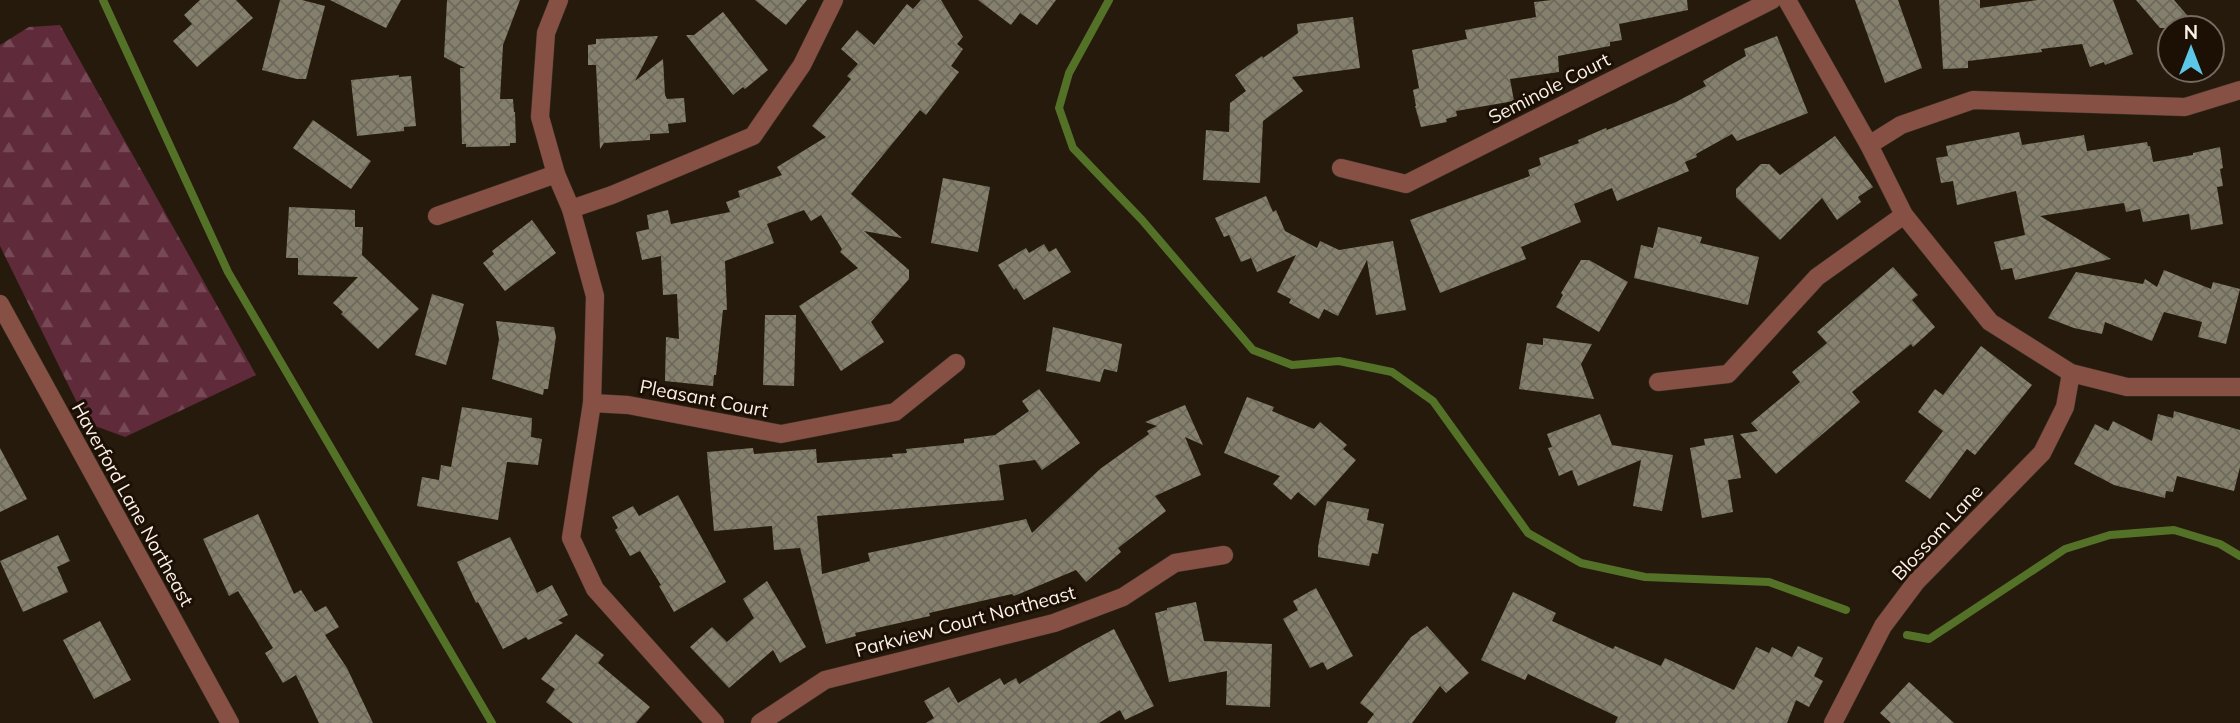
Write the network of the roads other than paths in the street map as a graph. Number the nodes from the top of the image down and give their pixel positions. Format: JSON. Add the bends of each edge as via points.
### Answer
{"nodes":[{"id":1,"x":559,"y":0,"type":"edge"},
{"id":2,"x":834,"y":0,"type":"edge"},
{"id":3,"x":1772,"y":0,"type":"edge"},
{"id":4,"x":1787,"y":0,"type":"edge"},
{"id":5,"x":2240,"y":90,"type":"edge"},
{"id":6,"x":1869,"y":145,"type":"junction"},
{"id":7,"x":1340,"y":168,"type":"dead end"},
{"id":8,"x":556,"y":174,"type":"junction"},
{"id":9,"x":571,"y":209,"type":"junction"},
{"id":10,"x":1904,"y":215,"type":"junction"},
{"id":11,"x":437,"y":216,"type":"dead end"},
{"id":12,"x":0,"y":304,"type":"edge"},
{"id":13,"x":956,"y":363,"type":"dead end"},
{"id":14,"x":2071,"y":373,"type":"junction"},
{"id":15,"x":1658,"y":382,"type":"dead end"},
{"id":16,"x":2240,"y":387,"type":"edge"},
{"id":17,"x":592,"y":403,"type":"junction"},
{"id":18,"x":1224,"y":555,"type":"dead end"},
{"id":19,"x":230,"y":723,"type":"edge"},
{"id":20,"x":715,"y":723,"type":"edge"},
{"id":21,"x":760,"y":723,"type":"edge"},
{"id":22,"x":1833,"y":723,"type":"edge"}],
"edges":[{"from":1,"to":8,"type":"street","via":[[546,33],[540,117]]},
{"from":2,"to":9,"type":"street","via":[[802,65],[753,136]]},
{"from":3,"to":7,"type":"street","name":"Seminole Court","via":[[1406,184]]},
{"from":4,"to":6,"type":"street"},
{"from":5,"to":6,"type":"street","via":[[2185,107],[1973,100],[1901,125]]},
{"from":6,"to":10,"type":"street"},
{"from":8,"to":9,"type":"street"},
{"from":8,"to":11,"type":"street"},
{"from":9,"to":17,"type":"street","via":[[595,296]]},
{"from":10,"to":14,"type":"street","via":[[1990,322]]},
{"from":10,"to":15,"type":"street","via":[[1816,276],[1728,374]]},
{"from":12,"to":19,"type":"street","name":"Haverford Lane Northeast"},
{"from":13,"to":17,"type":"street","name":"Pleasant Court","via":[[895,412],[781,434],[628,405]]},
{"from":14,"to":16,"type":"street","via":[[2127,387]]},
{"from":14,"to":22,"type":"street","name":"Blossom Lane","via":[[2065,407],[2042,453],[1916,582],[1883,626]]},
{"from":17,"to":20,"type":"street","via":[[571,538],[595,589]]},
{"from":18,"to":21,"type":"street","name":"Parkview Court Northeast","via":[[1175,563],[1123,597],[1054,623],[824,680]]}]}
